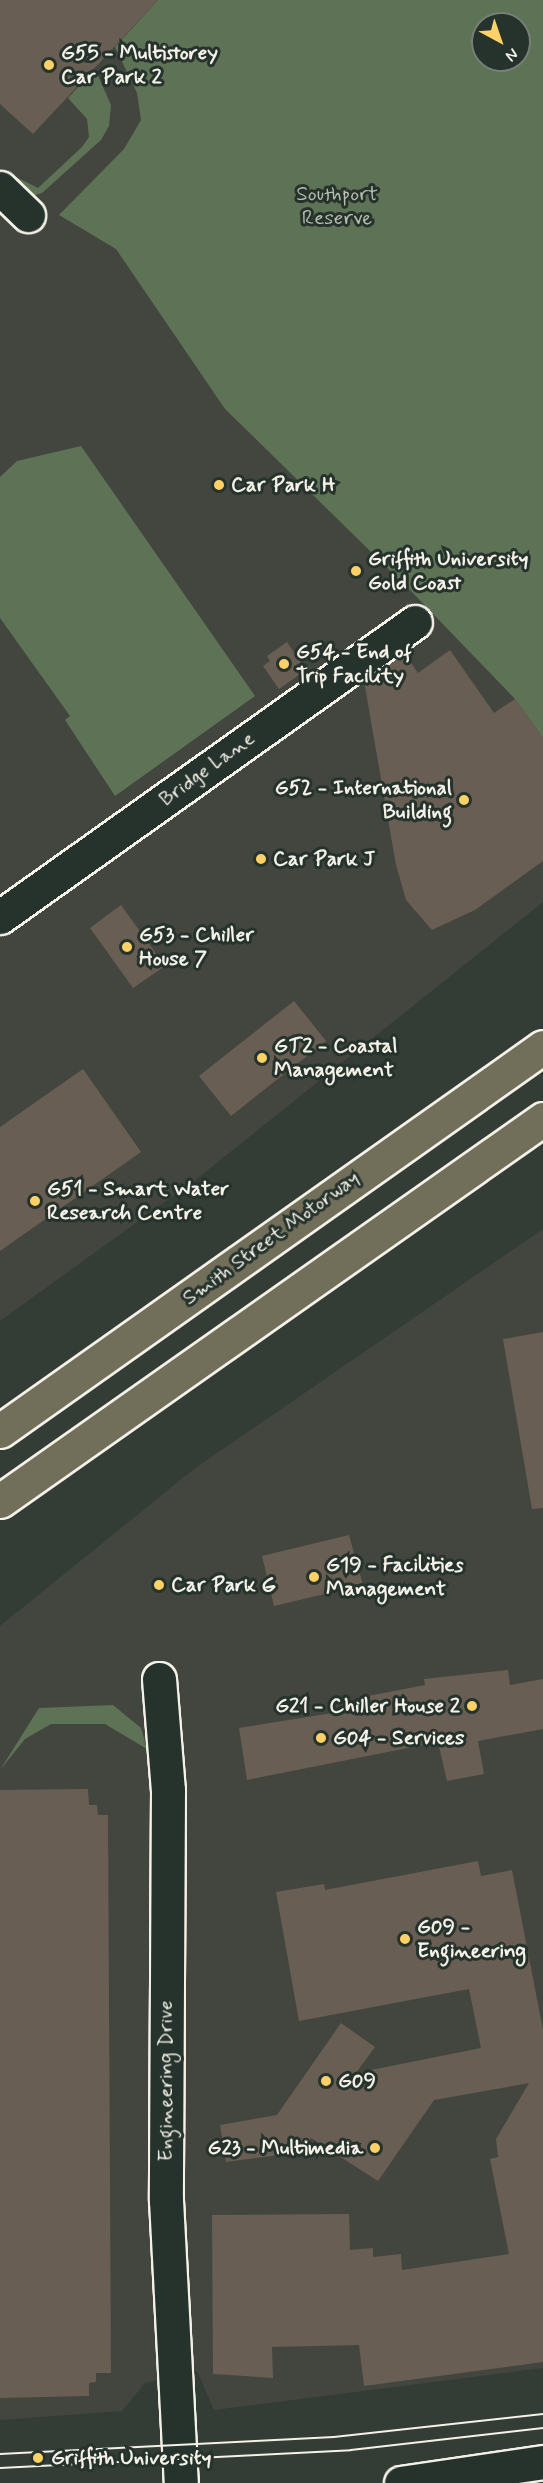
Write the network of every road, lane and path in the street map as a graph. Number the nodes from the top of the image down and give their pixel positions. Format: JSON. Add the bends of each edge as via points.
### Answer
{"nodes":[{"id":1,"x":0,"y":188,"type":"edge"},
{"id":2,"x":28,"y":215,"type":"dead end"},
{"id":3,"x":415,"y":622,"type":"dead end"},
{"id":4,"x":0,"y":917,"type":"edge"},
{"id":5,"x":543,"y":1047,"type":"edge"},
{"id":6,"x":543,"y":1119,"type":"edge"},
{"id":7,"x":0,"y":1431,"type":"edge"},
{"id":8,"x":0,"y":1501,"type":"edge"},
{"id":9,"x":159,"y":1679,"type":"dead end"},
{"id":10,"x":543,"y":2462,"type":"edge"},
{"id":11,"x":181,"y":2483,"type":"edge"},
{"id":12,"x":401,"y":2483,"type":"edge"}],
"edges":[{"from":1,"to":2,"type":"street"},
{"from":3,"to":4,"type":"street","name":"Bridge Lane"},
{"from":5,"to":7,"type":"highway","name":"Smith Street Motorway"},
{"from":6,"to":8,"type":"highway"},
{"from":9,"to":11,"type":"street","name":"Engineering Drive","via":[[168,1790],[166,2200]]},
{"from":10,"to":12,"type":"street"}]}
